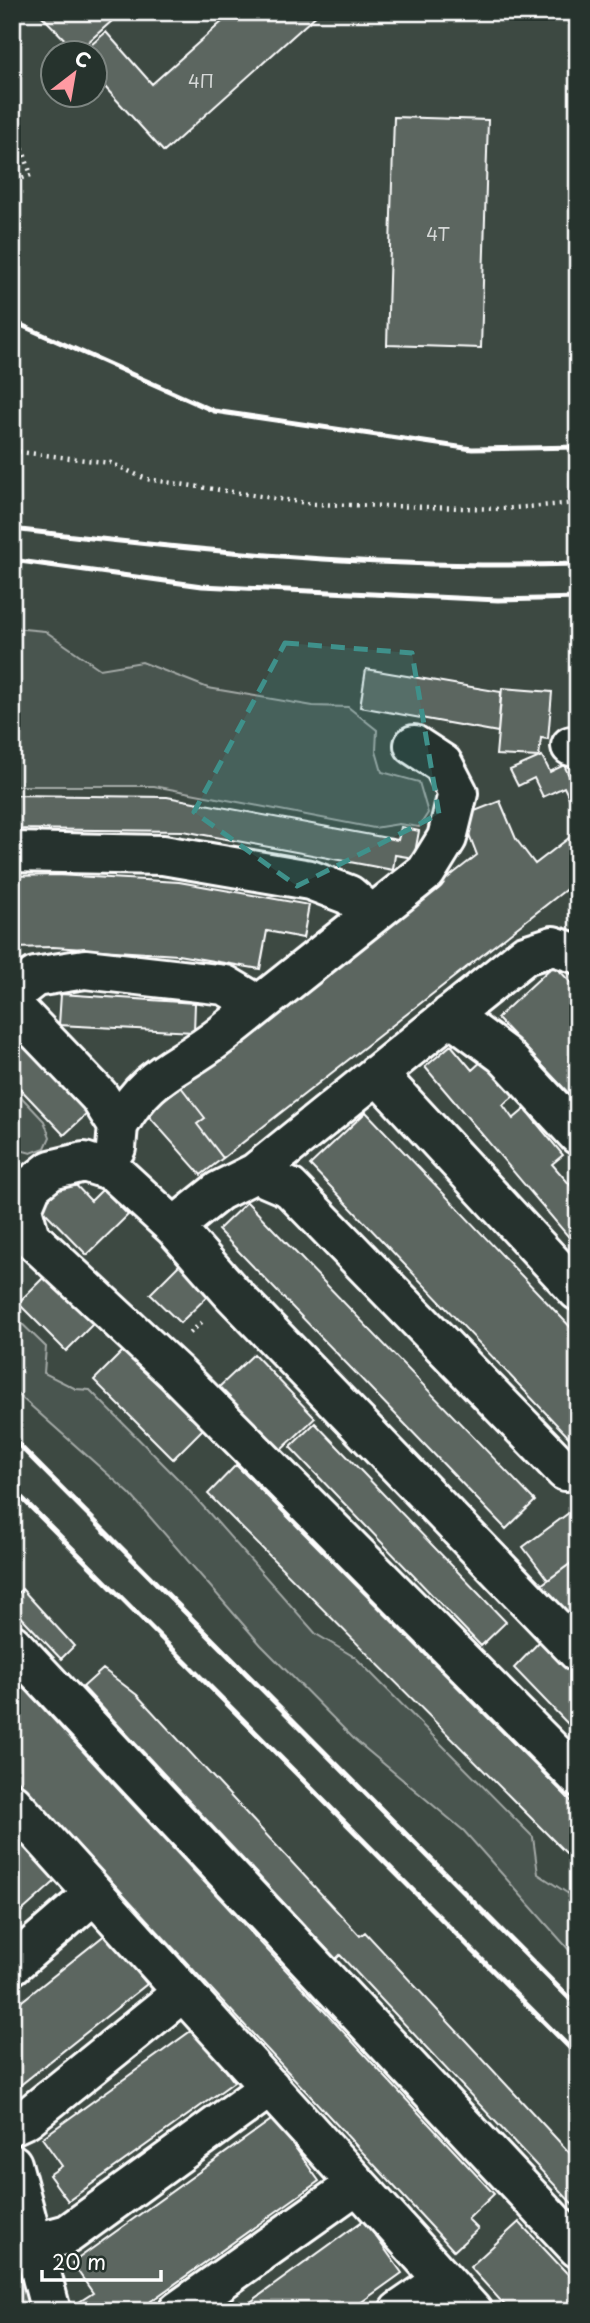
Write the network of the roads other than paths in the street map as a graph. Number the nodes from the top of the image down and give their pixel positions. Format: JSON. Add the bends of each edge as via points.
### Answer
{"nodes":[{"id":1,"x":414,"y":745,"type":"dead end"},
{"id":2,"x":12,"y":852,"type":"edge"},
{"id":3,"x":372,"y":915,"type":"junction"},
{"id":4,"x":578,"y":954,"type":"edge"},
{"id":5,"x":12,"y":996,"type":"edge"},
{"id":6,"x":12,"y":1005,"type":"edge"},
{"id":7,"x":258,"y":1005,"type":"junction"},
{"id":8,"x":450,"y":1015,"type":"junction"},
{"id":9,"x":377,"y":1074,"type":"junction"},
{"id":10,"x":118,"y":1126,"type":"junction"},
{"id":11,"x":578,"y":1135,"type":"edge"},
{"id":12,"x":113,"y":1171,"type":"junction"},
{"id":13,"x":255,"y":1172,"type":"junction"},
{"id":14,"x":22,"y":1178,"type":"edge"},
{"id":15,"x":174,"y":1227,"type":"junction"},
{"id":16,"x":578,"y":1292,"type":"edge"},
{"id":17,"x":578,"y":1469,"type":"edge"},
{"id":18,"x":12,"y":1644,"type":"edge"},
{"id":19,"x":578,"y":1652,"type":"edge"},
{"id":20,"x":578,"y":1777,"type":"edge"},
{"id":21,"x":12,"y":1803,"type":"edge"},
{"id":22,"x":94,"y":1894,"type":"junction"},
{"id":23,"x":12,"y":1965,"type":"edge"},
{"id":24,"x":183,"y":1992,"type":"junction"},
{"id":25,"x":270,"y":2087,"type":"junction"},
{"id":26,"x":12,"y":2124,"type":"edge"},
{"id":27,"x":12,"y":2164,"type":"edge"},
{"id":28,"x":357,"y":2184,"type":"junction"},
{"id":29,"x":35,"y":2244,"type":"junction"},
{"id":30,"x":578,"y":2248,"type":"edge"},
{"id":31,"x":444,"y":2280,"type":"junction"},
{"id":32,"x":51,"y":2311,"type":"edge"},
{"id":33,"x":178,"y":2311,"type":"edge"},
{"id":34,"x":399,"y":2311,"type":"edge"},
{"id":35,"x":472,"y":2311,"type":"edge"}],
"edges":[{"from":1,"to":3,"type":"lane","via":[[443,764],[458,793],[447,838],[426,873]]},
{"from":2,"to":3,"type":"lane","via":[[163,855],[310,880],[349,895]]},
{"from":3,"to":7,"type":"lane"},
{"from":4,"to":8,"type":"lane","via":[[552,946],[525,955]]},
{"from":5,"to":7,"type":"lane","via":[[35,977],[85,969],[225,985]]},
{"from":6,"to":10,"type":"lane","via":[[99,1096]]},
{"from":7,"to":10,"type":"lane","via":[[205,1047],[159,1074],[133,1099]]},
{"from":8,"to":9,"type":"lane"},
{"from":8,"to":11,"type":"lane","via":[[504,1055]]},
{"from":9,"to":13,"type":"lane"},
{"from":9,"to":16,"type":"lane"},
{"from":10,"to":12,"type":"lane"},
{"from":12,"to":14,"type":"lane","via":[[84,1162]]},
{"from":12,"to":15,"type":"lane"},
{"from":13,"to":15,"type":"lane","via":[[219,1191]]},
{"from":13,"to":17,"type":"lane","via":[[290,1188],[565,1471]]},
{"from":14,"to":20,"type":"lane","via":[[22,1209],[30,1237],[176,1373]]},
{"from":15,"to":19,"type":"lane"},
{"from":18,"to":30,"type":"lane"},
{"from":21,"to":22,"type":"lane"},
{"from":22,"to":23,"type":"lane"},
{"from":22,"to":24,"type":"lane"},
{"from":24,"to":25,"type":"lane"},
{"from":24,"to":26,"type":"lane","via":[[27,2118]]},
{"from":25,"to":28,"type":"lane"},
{"from":25,"to":29,"type":"lane","via":[[68,2234]]},
{"from":27,"to":29,"type":"lane"},
{"from":28,"to":31,"type":"lane"},
{"from":28,"to":33,"type":"lane"},
{"from":29,"to":32,"type":"lane"},
{"from":31,"to":34,"type":"lane"},
{"from":31,"to":35,"type":"lane"}]}
